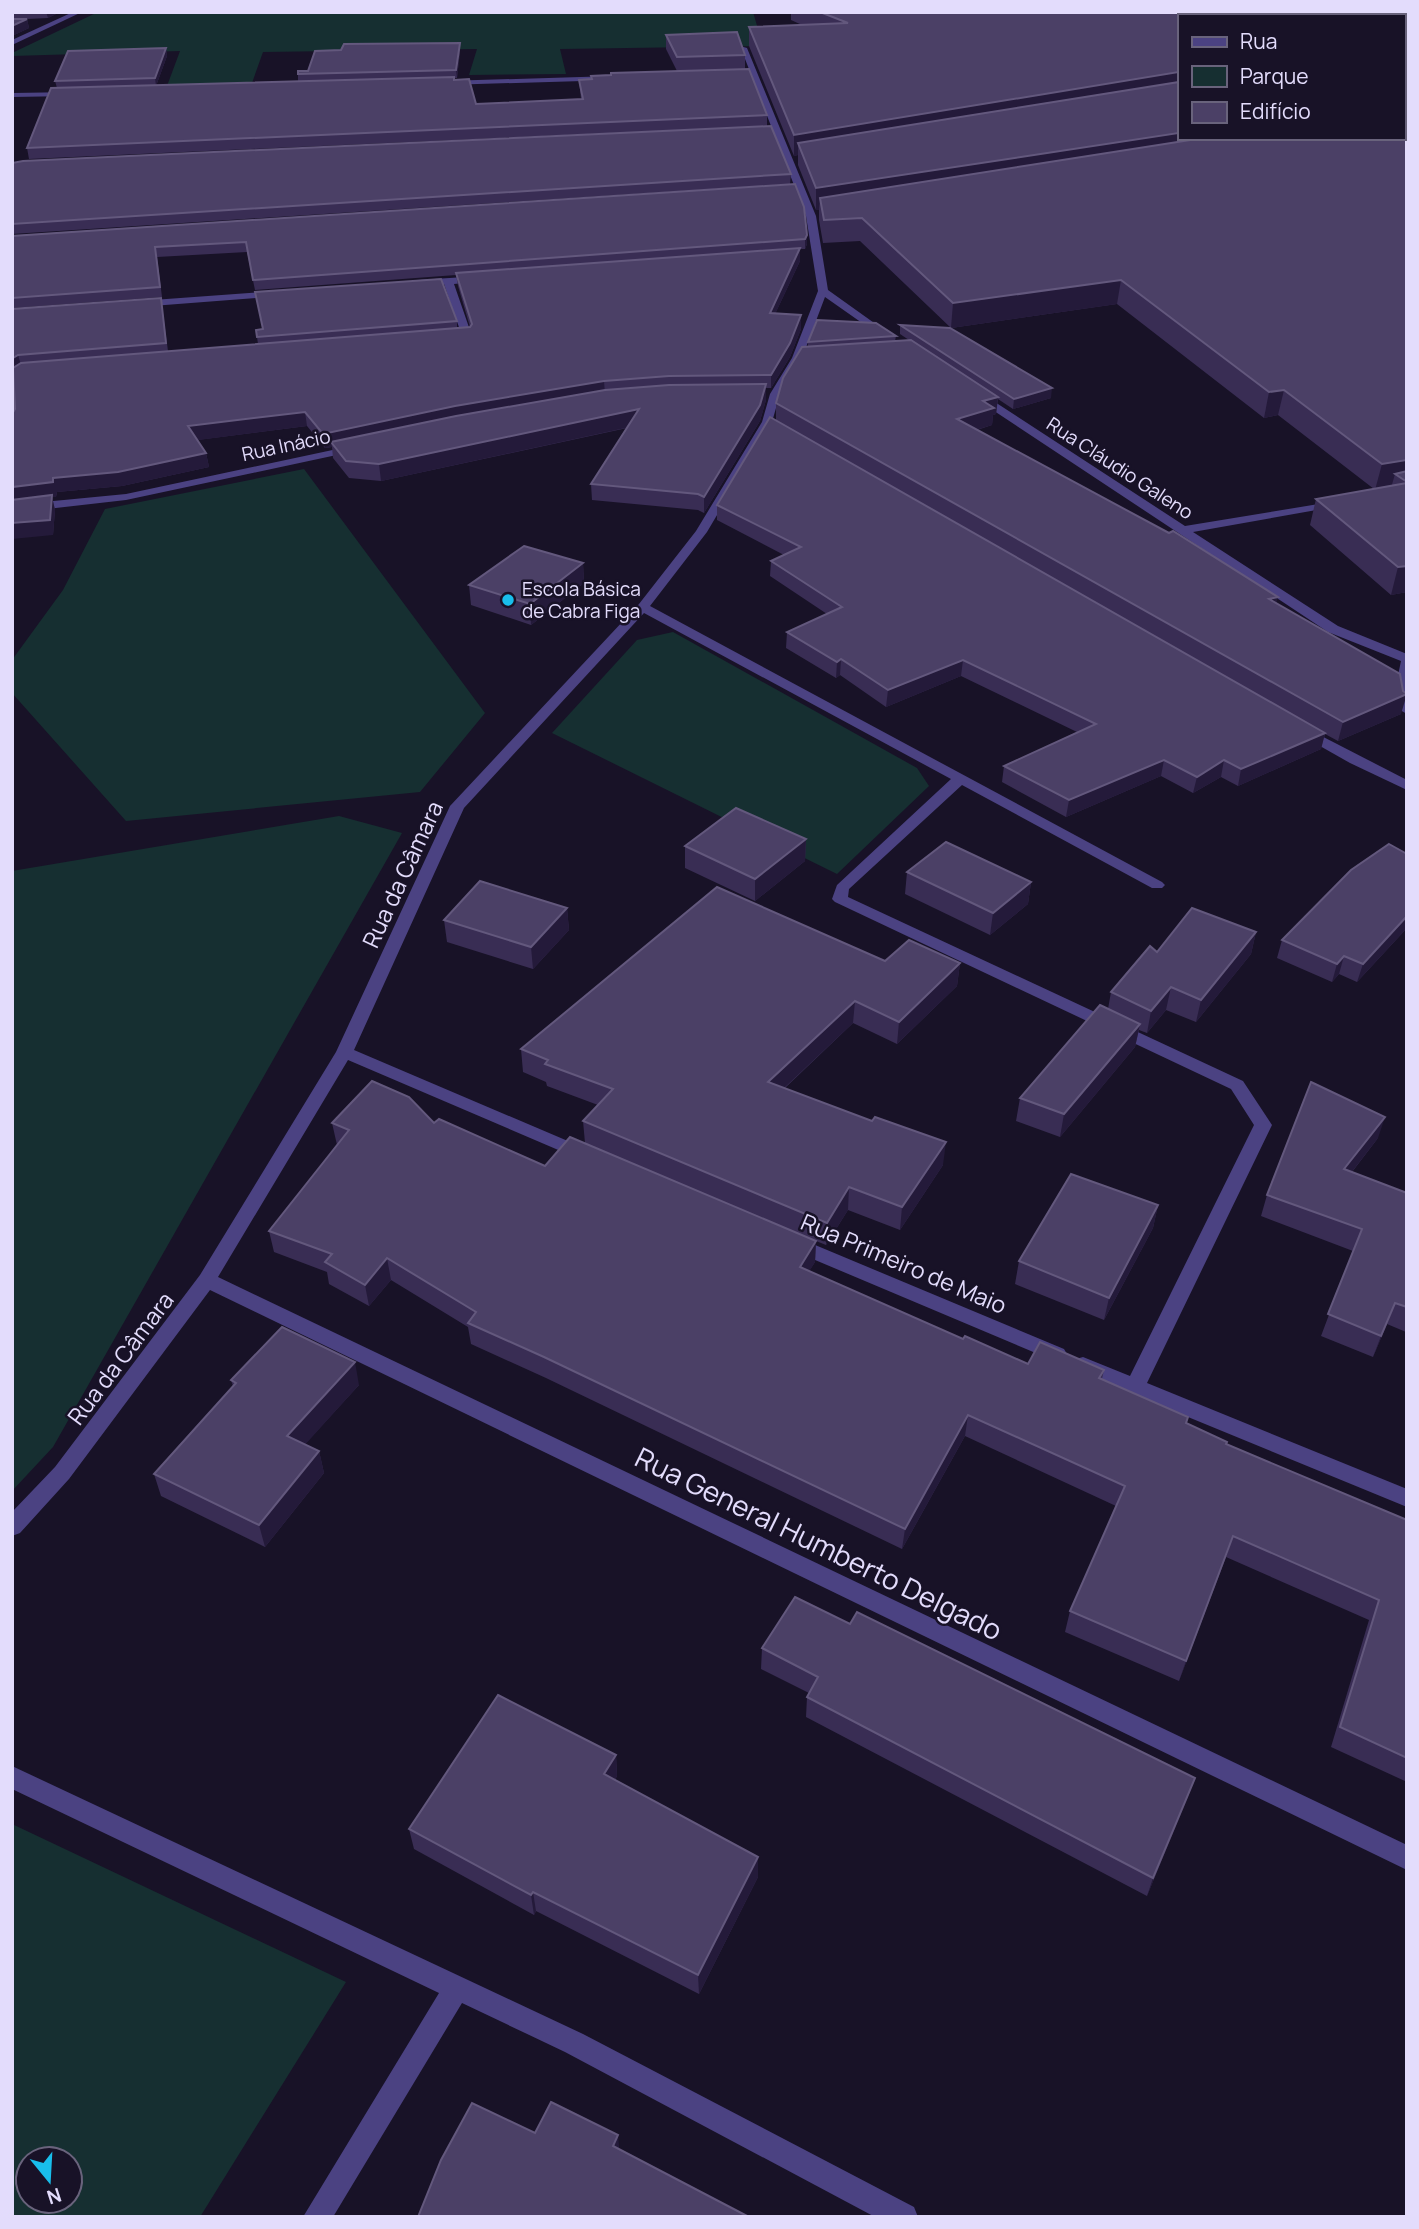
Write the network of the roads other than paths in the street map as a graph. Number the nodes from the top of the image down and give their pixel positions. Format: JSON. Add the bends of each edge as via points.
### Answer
{"nodes":[{"id":1,"x":79,"y":12,"type":"edge"},
{"id":2,"x":35,"y":23,"type":"dead end"},
{"id":3,"x":58,"y":23,"type":"junction"},
{"id":4,"x":12,"y":43,"type":"edge"},
{"id":5,"x":743,"y":48,"type":"edge"},
{"id":6,"x":739,"y":74,"type":"edge"},
{"id":7,"x":753,"y":74,"type":"junction"},
{"id":8,"x":627,"y":77,"type":"edge"},
{"id":9,"x":432,"y":83,"type":"edge"},
{"id":10,"x":82,"y":93,"type":"edge"},
{"id":11,"x":12,"y":95,"type":"edge"},
{"id":12,"x":489,"y":278,"type":"edge"},
{"id":13,"x":448,"y":281,"type":"junction"},
{"id":14,"x":407,"y":284,"type":"edge"},
{"id":15,"x":823,"y":291,"type":"junction"},
{"id":16,"x":285,"y":293,"type":"edge"},
{"id":17,"x":121,"y":306,"type":"edge"},
{"id":18,"x":439,"y":338,"type":"edge"},
{"id":19,"x":898,"y":344,"type":"edge"},
{"id":20,"x":967,"y":388,"type":"edge"},
{"id":21,"x":373,"y":445,"type":"edge"},
{"id":22,"x":1354,"y":499,"type":"edge"},
{"id":23,"x":12,"y":509,"type":"edge"},
{"id":24,"x":1184,"y":530,"type":"junction"},
{"id":25,"x":643,"y":607,"type":"junction"},
{"id":26,"x":1407,"y":661,"type":"edge"},
{"id":27,"x":1407,"y":710,"type":"edge"},
{"id":28,"x":1294,"y":726,"type":"edge"},
{"id":29,"x":960,"y":779,"type":"junction"},
{"id":30,"x":1407,"y":786,"type":"edge"},
{"id":31,"x":1157,"y":886,"type":"dead end"},
{"id":32,"x":344,"y":1052,"type":"junction"},
{"id":33,"x":599,"y":1160,"type":"edge"},
{"id":34,"x":778,"y":1236,"type":"edge"},
{"id":35,"x":207,"y":1280,"type":"junction"},
{"id":36,"x":1135,"y":1387,"type":"junction"},
{"id":37,"x":1407,"y":1498,"type":"edge"},
{"id":38,"x":12,"y":1527,"type":"edge"},
{"id":39,"x":12,"y":1777,"type":"edge"},
{"id":40,"x":1407,"y":1858,"type":"edge"},
{"id":41,"x":457,"y":1988,"type":"junction"},
{"id":42,"x":317,"y":2217,"type":"edge"},
{"id":43,"x":904,"y":2217,"type":"edge"}],
"edges":[{"from":1,"to":3,"type":"street"},
{"from":2,"to":3,"type":"street"},
{"from":3,"to":4,"type":"street"},
{"from":5,"to":7,"type":"street"},
{"from":6,"to":7,"type":"street"},
{"from":7,"to":15,"type":"street","via":[[767,130],[794,161],[792,188],[818,215],[809,255]]},
{"from":8,"to":9,"type":"street"},
{"from":10,"to":11,"type":"street"},
{"from":12,"to":13,"type":"street"},
{"from":13,"to":14,"type":"street"},
{"from":13,"to":18,"type":"street","via":[[467,336]]},
{"from":15,"to":19,"type":"street"},
{"from":15,"to":25,"type":"street","name":"Rua da Câmara","via":[[804,358],[769,394],[773,425]]},
{"from":16,"to":17,"type":"street"},
{"from":20,"to":24,"type":"street","name":"Rua Cláudio Galeno"},
{"from":21,"to":23,"type":"street","name":"Rua Inácio","via":[[126,498]]},
{"from":22,"to":24,"type":"street"},
{"from":24,"to":26,"type":"street","name":"Rua Cláudio Galeno","via":[[1333,629]]},
{"from":25,"to":29,"type":"street"},
{"from":25,"to":32,"type":"street","name":"Rua da Câmara","via":[[457,806]]},
{"from":26,"to":27,"type":"street","via":[[1403,685]]},
{"from":28,"to":30,"type":"street"},
{"from":29,"to":31,"type":"street"},
{"from":29,"to":36,"type":"street","via":[[842,888],[840,899],[1237,1085],[1263,1125]]},
{"from":32,"to":33,"type":"street"},
{"from":32,"to":35,"type":"street","name":"Rua da Câmara"},
{"from":34,"to":36,"type":"street","name":"Rua Primeiro de Maio"},
{"from":35,"to":38,"type":"street","name":"Rua da Câmara","via":[[62,1473]]},
{"from":35,"to":40,"type":"street","name":"Rua General Humberto Delgado"},
{"from":36,"to":37,"type":"street","name":"Rua Primeiro de Maio"},
{"from":39,"to":41,"type":"street"},
{"from":41,"to":42,"type":"street"},
{"from":41,"to":43,"type":"street","via":[[573,2043]]}]}
